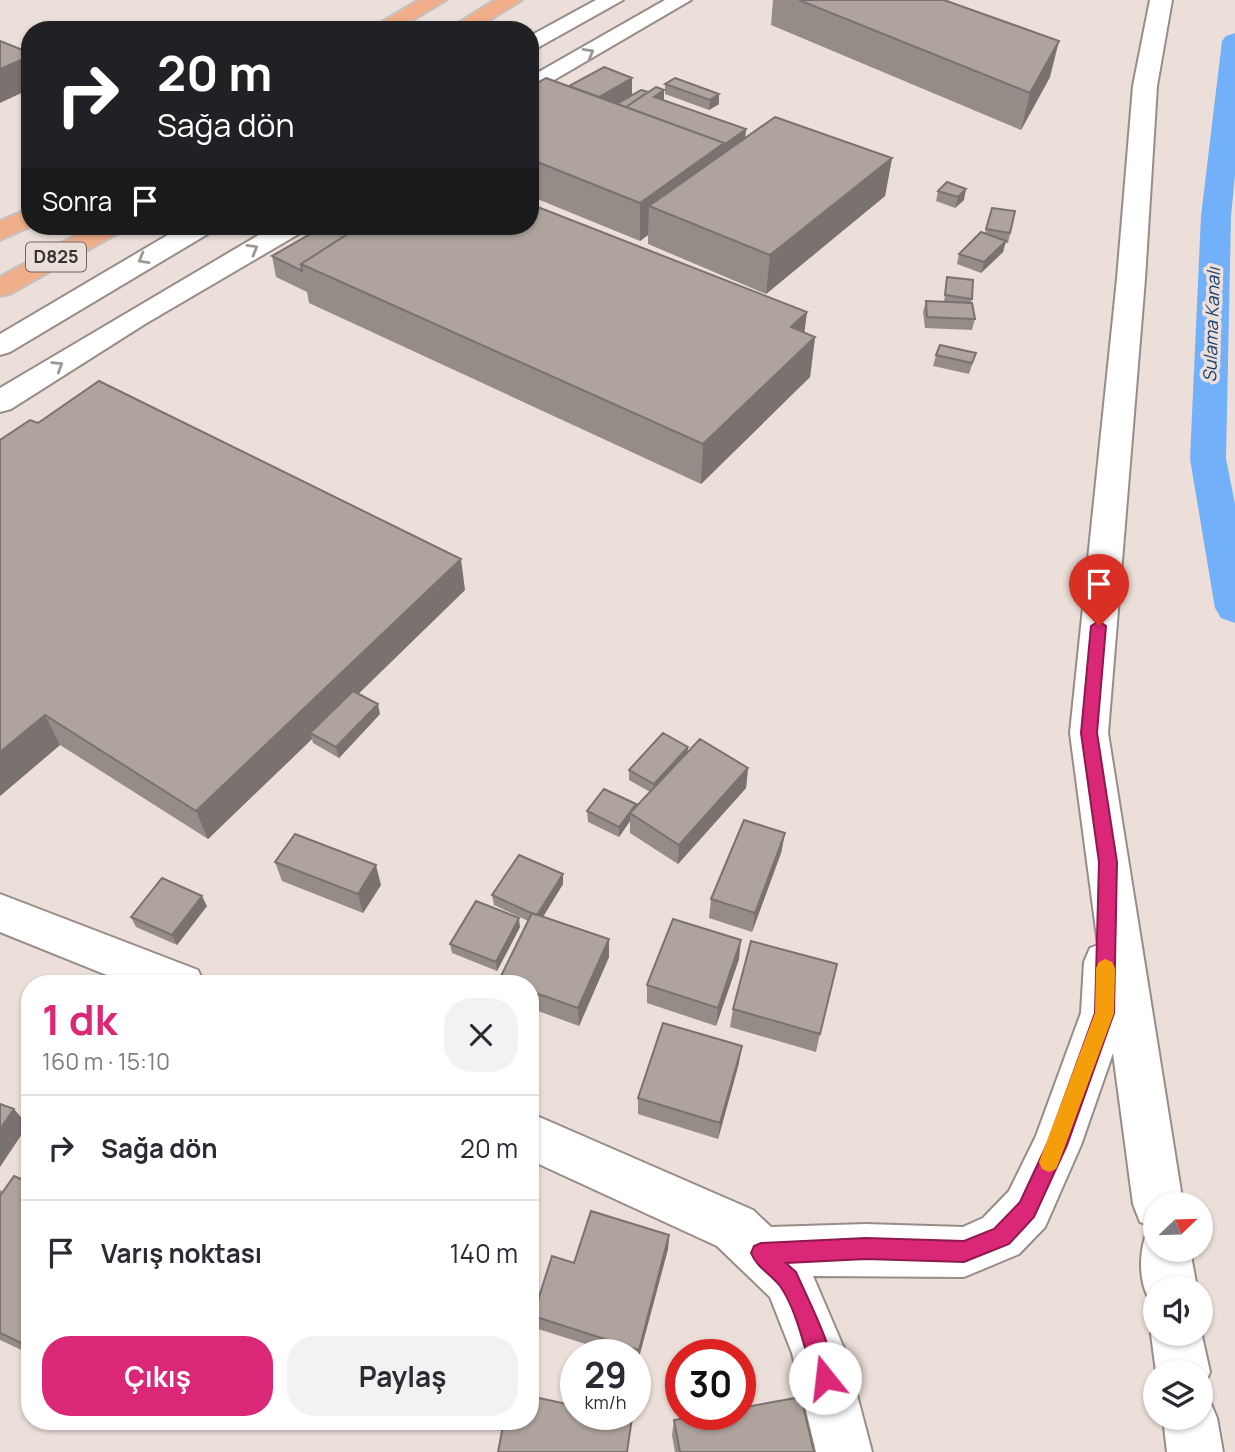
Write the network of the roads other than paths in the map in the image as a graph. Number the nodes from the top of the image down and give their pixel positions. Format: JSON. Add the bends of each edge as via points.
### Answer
{"nodes":[{"id":1,"x":435,"y":0,"type":"edge"},
{"id":2,"x":511,"y":0,"type":"edge"},
{"id":3,"x":612,"y":0,"type":"edge"},
{"id":4,"x":680,"y":0,"type":"edge"},
{"id":5,"x":1161,"y":0,"type":"edge"},
{"id":6,"x":396,"y":21,"type":"edge"},
{"id":7,"x":474,"y":21,"type":"edge"},
{"id":8,"x":539,"y":40,"type":"edge"},
{"id":9,"x":539,"y":82,"type":"edge"},
{"id":10,"x":21,"y":221,"type":"edge"},
{"id":11,"x":0,"y":232,"type":"edge"},
{"id":12,"x":95,"y":235,"type":"edge"},
{"id":13,"x":187,"y":235,"type":"edge"},
{"id":14,"x":278,"y":235,"type":"edge"},
{"id":15,"x":0,"y":288,"type":"edge"},
{"id":16,"x":0,"y":346,"type":"edge"},
{"id":17,"x":0,"y":402,"type":"edge"},
{"id":18,"x":1108,"y":862,"type":"junction"},
{"id":19,"x":0,"y":914,"type":"edge"},
{"id":20,"x":159,"y":975,"type":"edge"},
{"id":21,"x":539,"y":1140,"type":"edge"},
{"id":22,"x":1156,"y":1192,"type":"edge"},
{"id":23,"x":761,"y":1253,"type":"junction"},
{"id":24,"x":1192,"y":1430,"type":"edge"},
{"id":25,"x":844,"y":1452,"type":"edge"},
{"id":26,"x":1195,"y":1452,"type":"edge"}],
"edges":[{"from":1,"to":6,"type":"highway"},
{"from":2,"to":7,"type":"highway"},
{"from":3,"to":8,"type":"street"},
{"from":9,"to":4,"type":"street","one_way":true},
{"from":5,"to":18,"type":"street","via":[[1145,86],[1089,733]]},
{"from":10,"to":11,"type":"highway","number":"D825"},
{"from":12,"to":15,"type":"highway","number":"D825"},
{"from":13,"to":16,"type":"street","one_way":true},
{"from":17,"to":14,"type":"street","one_way":true},
{"from":18,"to":22,"type":"street"},
{"from":18,"to":23,"type":"street","via":[[1104,1013],[1057,1145],[1027,1209],[1001,1236],[964,1252]]},
{"from":19,"to":20,"type":"street"},
{"from":21,"to":23,"type":"street","via":[[735,1228]]},
{"from":23,"to":25,"type":"street","via":[[788,1279],[819,1353]]},
{"from":24,"to":26,"type":"street"}]}
